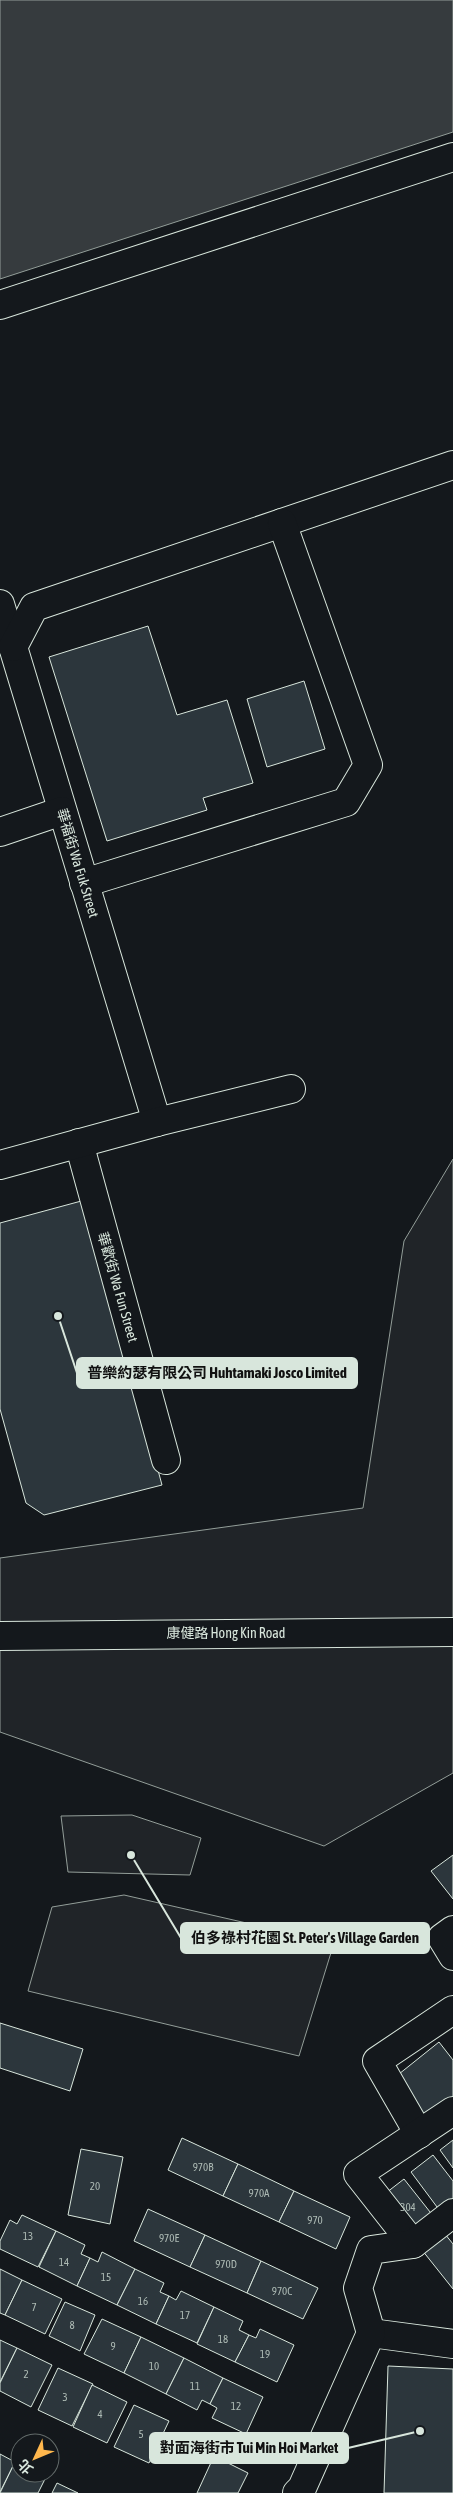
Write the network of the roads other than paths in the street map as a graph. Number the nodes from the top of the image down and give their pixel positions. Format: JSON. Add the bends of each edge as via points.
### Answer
{"nodes":[{"id":1,"x":453,"y":157,"type":"edge"},
{"id":2,"x":0,"y":305,"type":"edge"},
{"id":3,"x":453,"y":465,"type":"edge"},
{"id":4,"x":282,"y":523,"type":"junction"},
{"id":5,"x":0,"y":604,"type":"edge"},
{"id":6,"x":13,"y":647,"type":"junction"},
{"id":7,"x":62,"y":811,"type":"junction"},
{"id":8,"x":0,"y":832,"type":"edge"},
{"id":9,"x":84,"y":883,"type":"junction"},
{"id":10,"x":291,"y":1089,"type":"dead end"},
{"id":11,"x":157,"y":1122,"type":"junction"},
{"id":12,"x":78,"y":1143,"type":"junction"},
{"id":13,"x":0,"y":1165,"type":"edge"},
{"id":14,"x":166,"y":1460,"type":"dead end"},
{"id":15,"x":453,"y":1632,"type":"edge"},
{"id":16,"x":0,"y":1636,"type":"edge"},
{"id":17,"x":453,"y":1930,"type":"edge"},
{"id":18,"x":453,"y":1956,"type":"edge"},
{"id":19,"x":453,"y":2010,"type":"edge"},
{"id":20,"x":453,"y":2111,"type":"edge"},
{"id":21,"x":419,"y":2134,"type":"junction"},
{"id":22,"x":453,"y":2213,"type":"edge"},
{"id":23,"x":413,"y":2244,"type":"junction"},
{"id":24,"x":371,"y":2333,"type":"junction"},
{"id":25,"x":453,"y":2344,"type":"edge"},
{"id":26,"x":297,"y":2493,"type":"edge"}],
"edges":[{"from":1,"to":2,"type":"street"},
{"from":3,"to":4,"type":"street"},
{"from":4,"to":6,"type":"street","via":[[34,607]]},
{"from":4,"to":9,"type":"street","via":[[368,764],[346,802]]},
{"from":5,"to":6,"type":"street","name":"華福街 Wa Fuk Street"},
{"from":6,"to":7,"type":"street","name":"華福街 Wa Fuk Street"},
{"from":7,"to":8,"type":"street"},
{"from":7,"to":9,"type":"street","name":"華福街 Wa Fuk Street"},
{"from":9,"to":11,"type":"street","name":"華福街 Wa Fuk Street"},
{"from":10,"to":11,"type":"street"},
{"from":11,"to":12,"type":"street"},
{"from":12,"to":13,"type":"street"},
{"from":12,"to":14,"type":"street","name":"華歡街 Wa Fun Street"},
{"from":15,"to":16,"type":"street","name":"康健路 Hong Kin Road"},
{"from":17,"to":18,"type":"street","via":[[442,1938]]},
{"from":19,"to":21,"type":"street","via":[[377,2061]]},
{"from":20,"to":21,"type":"street"},
{"from":21,"to":23,"type":"street","via":[[358,2174]]},
{"from":22,"to":23,"type":"street"},
{"from":23,"to":24,"type":"street","via":[[371,2250],[358,2288]]},
{"from":24,"to":25,"type":"street"},
{"from":24,"to":26,"type":"street"}]}
